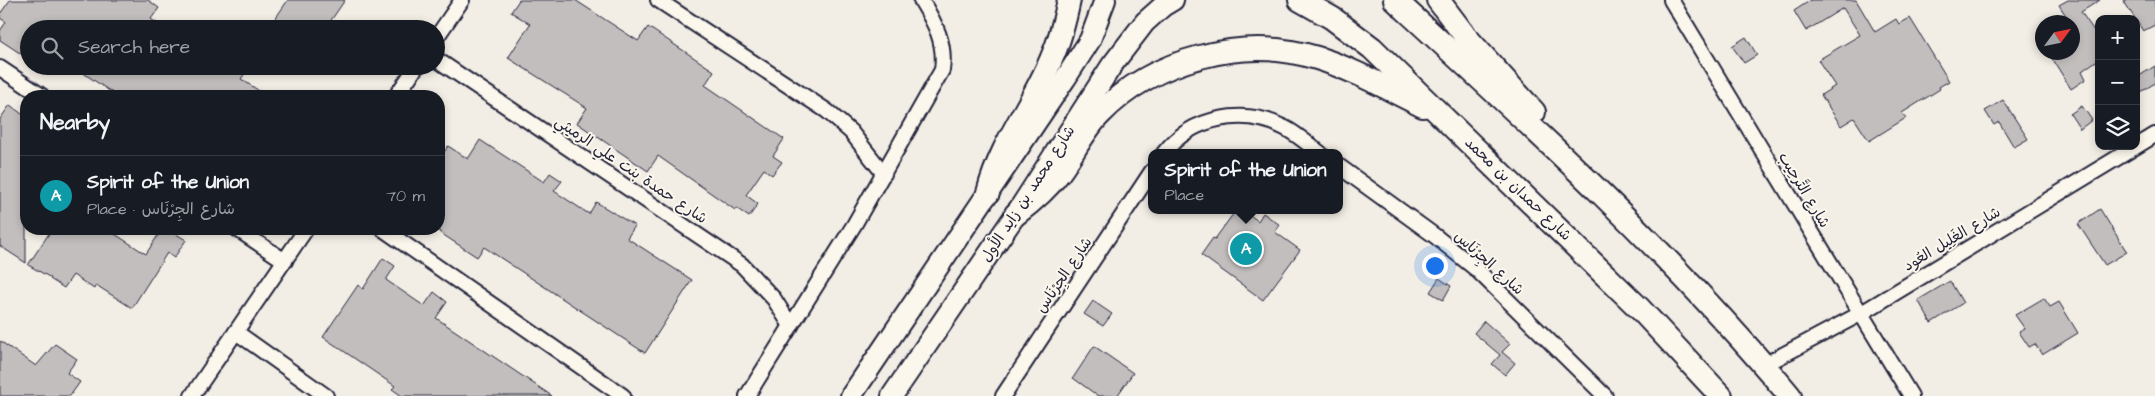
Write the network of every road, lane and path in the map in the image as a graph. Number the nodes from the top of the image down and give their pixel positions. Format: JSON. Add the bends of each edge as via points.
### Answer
{"nodes":[{"id":1,"x":462,"y":0,"type":"edge"},
{"id":2,"x":658,"y":0,"type":"edge"},
{"id":3,"x":921,"y":0,"type":"edge"},
{"id":4,"x":1069,"y":0,"type":"edge"},
{"id":5,"x":1105,"y":0,"type":"edge"},
{"id":6,"x":1173,"y":0,"type":"edge"},
{"id":7,"x":1300,"y":0,"type":"edge"},
{"id":8,"x":1395,"y":0,"type":"edge"},
{"id":9,"x":1438,"y":0,"type":"edge"},
{"id":10,"x":1671,"y":0,"type":"edge"},
{"id":11,"x":445,"y":25,"type":"edge"},
{"id":12,"x":445,"y":64,"type":"edge"},
{"id":13,"x":0,"y":68,"type":"edge"},
{"id":14,"x":411,"y":75,"type":"edge"},
{"id":15,"x":33,"y":90,"type":"edge"},
{"id":16,"x":400,"y":90,"type":"edge"},
{"id":17,"x":1442,"y":115,"type":"junction"},
{"id":18,"x":2155,"y":135,"type":"edge"},
{"id":19,"x":1168,"y":149,"type":"edge"},
{"id":20,"x":1315,"y":149,"type":"edge"},
{"id":21,"x":1343,"y":169,"type":"edge"},
{"id":22,"x":884,"y":174,"type":"junction"},
{"id":23,"x":1148,"y":177,"type":"edge"},
{"id":24,"x":1587,"y":179,"type":"junction"},
{"id":25,"x":988,"y":193,"type":"junction"},
{"id":26,"x":1016,"y":214,"type":"junction"},
{"id":27,"x":246,"y":235,"type":"edge"},
{"id":28,"x":302,"y":235,"type":"edge"},
{"id":29,"x":393,"y":235,"type":"edge"},
{"id":30,"x":284,"y":261,"type":"junction"},
{"id":31,"x":1860,"y":314,"type":"junction"},
{"id":32,"x":791,"y":326,"type":"junction"},
{"id":33,"x":236,"y":332,"type":"junction"},
{"id":34,"x":1764,"y":365,"type":"junction"},
{"id":35,"x":192,"y":396,"type":"edge"},
{"id":36,"x":326,"y":396,"type":"edge"},
{"id":37,"x":623,"y":396,"type":"edge"},
{"id":38,"x":747,"y":396,"type":"edge"},
{"id":39,"x":851,"y":396,"type":"edge"},
{"id":40,"x":892,"y":396,"type":"edge"},
{"id":41,"x":1003,"y":396,"type":"edge"},
{"id":42,"x":1605,"y":396,"type":"edge"},
{"id":43,"x":1720,"y":396,"type":"edge"},
{"id":44,"x":1790,"y":396,"type":"edge"},
{"id":45,"x":1911,"y":396,"type":"edge"}],
"edges":[{"from":1,"to":11,"type":"street"},
{"from":2,"to":22,"type":"street","via":[[827,111],[851,132]]},
{"from":3,"to":22,"type":"street","via":[[941,40],[942,70]]},
{"from":4,"to":25,"type":"main road","via":[[1053,55],[1000,155]]},
{"from":5,"to":25,"type":"main road","via":[[1090,40]]},
{"from":6,"to":26,"type":"main road","name":"شارع محمد بن زايد الأول","via":[[1145,22],[1112,65]]},
{"from":7,"to":17,"type":"main road","name":"شارع حمدان بن محمد","via":[[1332,18],[1372,48]]},
{"from":8,"to":24,"type":"main road"},
{"from":9,"to":24,"type":"main road","via":[[1466,37],[1543,120]]},
{"from":10,"to":31,"type":"street","name":"شارع التَّرحِيب"},
{"from":12,"to":32,"type":"street","name":"شارع حمدة بنت علي الرميثي","via":[[742,265],[765,287]]},
{"from":13,"to":15,"type":"street"},
{"from":14,"to":16,"type":"street"},
{"from":17,"to":26,"type":"main road","via":[[1339,66],[1293,52],[1254,49],[1198,57],[1148,77],[1118,96],[1098,115],[1046,188]]},
{"from":17,"to":43,"type":"main road","name":"شارع حمدان بن محمد","via":[[1640,309]]},
{"from":18,"to":31,"type":"street","name":"شارع الغَلِيل العُود"},
{"from":19,"to":20,"type":"street","via":[[1198,125],[1218,118],[1239,116],[1259,118],[1286,128]]},
{"from":21,"to":42,"type":"street","name":"شارع الجِرْنَاس","via":[[1476,269]]},
{"from":22,"to":32,"type":"street"},
{"from":23,"to":41,"type":"street","name":"شارع الجِرْنَاس"},
{"from":24,"to":34,"type":"main road","via":[[1683,275]]},
{"from":25,"to":39,"type":"main road"},
{"from":26,"to":40,"type":"main road","name":"شارع محمد بن زايد الأول"},
{"from":27,"to":30,"type":"street"},
{"from":28,"to":30,"type":"street"},
{"from":29,"to":37,"type":"street"},
{"from":30,"to":33,"type":"street"},
{"from":31,"to":34,"type":"street","name":"شارع الغَلِيل العُود"},
{"from":31,"to":45,"type":"street","name":"شارع التَّرحِيب"},
{"from":32,"to":38,"type":"street"},
{"from":33,"to":35,"type":"street"},
{"from":33,"to":36,"type":"street"},
{"from":34,"to":44,"type":"main road"}]}
